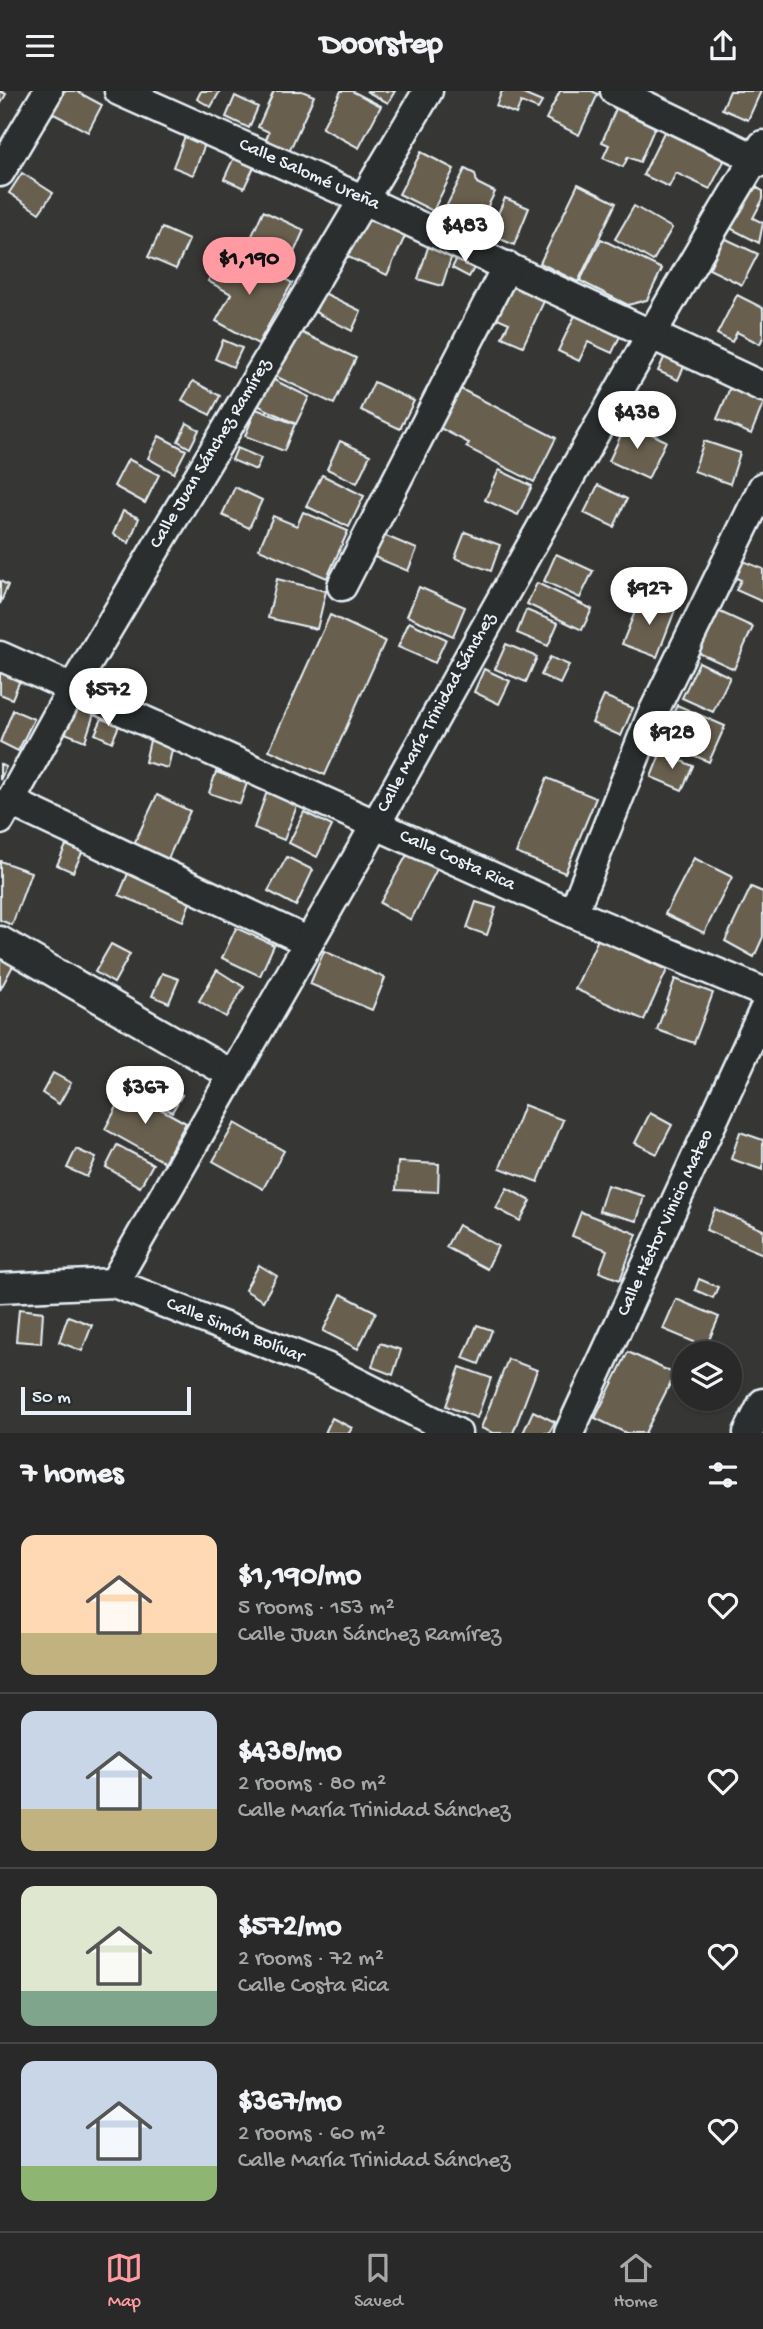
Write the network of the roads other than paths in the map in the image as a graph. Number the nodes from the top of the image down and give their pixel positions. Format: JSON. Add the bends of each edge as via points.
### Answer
{"nodes":[{"id":1,"x":48,"y":91,"type":"edge"},
{"id":2,"x":119,"y":91,"type":"edge"},
{"id":3,"x":428,"y":91,"type":"edge"},
{"id":4,"x":615,"y":91,"type":"edge"},
{"id":5,"x":760,"y":155,"type":"edge"},
{"id":6,"x":0,"y":172,"type":"edge"},
{"id":7,"x":362,"y":199,"type":"junction"},
{"id":8,"x":507,"y":265,"type":"junction"},
{"id":9,"x":650,"y":332,"type":"junction"},
{"id":10,"x":763,"y":387,"type":"edge"},
{"id":11,"x":763,"y":487,"type":"edge"},
{"id":12,"x":342,"y":586,"type":"dead end"},
{"id":13,"x":0,"y":656,"type":"edge"},
{"id":14,"x":72,"y":689,"type":"junction"},
{"id":15,"x":4,"y":811,"type":"edge"},
{"id":16,"x":376,"y":824,"type":"junction"},
{"id":17,"x":573,"y":913,"type":"junction"},
{"id":18,"x":0,"y":941,"type":"edge"},
{"id":19,"x":309,"y":942,"type":"junction"},
{"id":20,"x":763,"y":992,"type":"edge"},
{"id":21,"x":763,"y":1012,"type":"edge"},
{"id":22,"x":231,"y":1074,"type":"junction"},
{"id":23,"x":114,"y":1283,"type":"junction"},
{"id":24,"x":0,"y":1288,"type":"edge"},
{"id":25,"x":763,"y":1403,"type":"edge"},
{"id":26,"x":457,"y":1433,"type":"edge"},
{"id":27,"x":569,"y":1433,"type":"edge"},
{"id":28,"x":748,"y":1433,"type":"edge"}],
"edges":[{"from":1,"to":6,"type":"street"},
{"from":2,"to":7,"type":"street","name":"Calle Salomé Ureña"},
{"from":3,"to":7,"type":"street","name":"Calle Juan Sánchez Ramírez"},
{"from":4,"to":5,"type":"street"},
{"from":5,"to":9,"type":"street","name":"Calle María Trinidad Sánchez"},
{"from":7,"to":8,"type":"street","name":"Calle Salomé Ureña"},
{"from":7,"to":14,"type":"street","name":"Calle Juan Sánchez Ramírez"},
{"from":8,"to":9,"type":"street","name":"Calle Salomé Ureña"},
{"from":8,"to":12,"type":"street"},
{"from":9,"to":10,"type":"street","name":"Calle Salomé Ureña"},
{"from":9,"to":16,"type":"street","name":"Calle María Trinidad Sánchez"},
{"from":11,"to":17,"type":"street","via":[[650,719]]},
{"from":13,"to":14,"type":"street","name":"Calle Costa Rica"},
{"from":14,"to":15,"type":"street","name":"Calle Juan Sánchez Ramírez"},
{"from":14,"to":16,"type":"street","name":"Calle Costa Rica"},
{"from":15,"to":19,"type":"street"},
{"from":16,"to":17,"type":"street","name":"Calle Costa Rica"},
{"from":16,"to":19,"type":"street","name":"Calle María Trinidad Sánchez"},
{"from":17,"to":20,"type":"street","name":"Calle Costa Rica"},
{"from":18,"to":22,"type":"street"},
{"from":19,"to":22,"type":"street","name":"Calle María Trinidad Sánchez"},
{"from":21,"to":27,"type":"street","name":"Calle Héctor Vinicio Mateo"},
{"from":22,"to":23,"type":"street","name":"Calle María Trinidad Sánchez"},
{"from":23,"to":24,"type":"street","name":"Calle Simón Bolívar"},
{"from":23,"to":26,"type":"street","name":"Calle Simón Bolívar","via":[[326,1367]]},
{"from":25,"to":28,"type":"street"}]}
